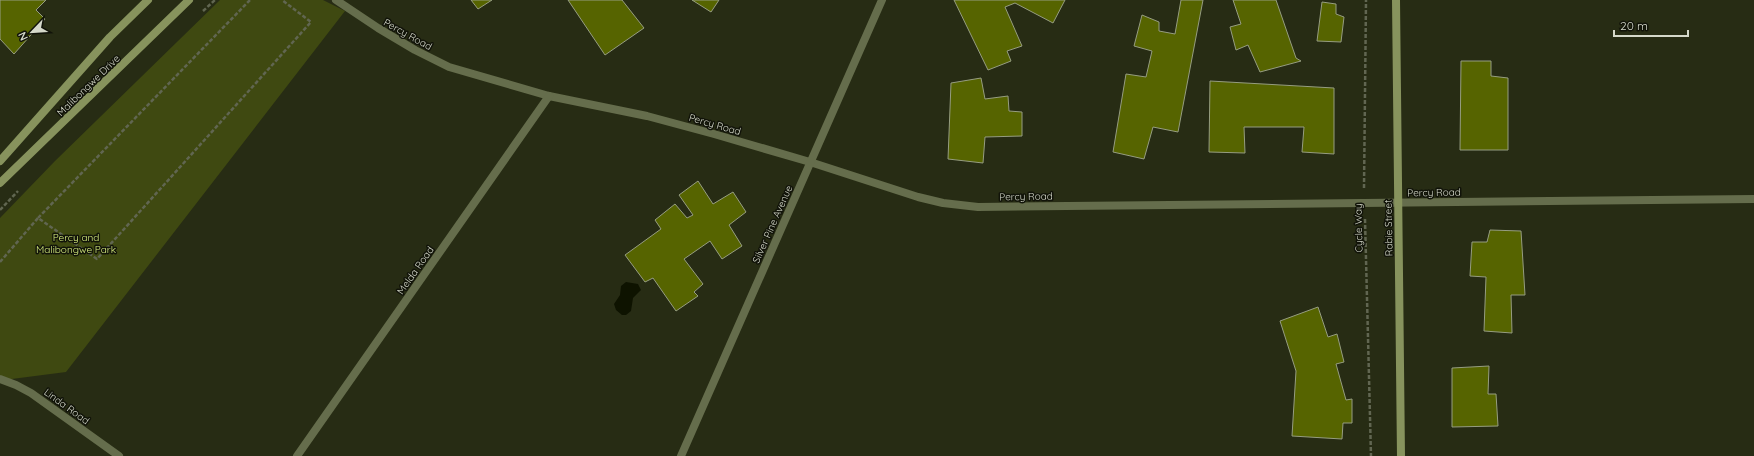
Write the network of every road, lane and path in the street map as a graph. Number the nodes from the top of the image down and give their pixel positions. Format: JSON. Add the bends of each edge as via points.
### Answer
{"nodes":[{"id":1,"x":148,"y":0,"type":"edge"},
{"id":2,"x":189,"y":0,"type":"edge"},
{"id":3,"x":250,"y":0,"type":"edge"},
{"id":4,"x":282,"y":0,"type":"edge"},
{"id":5,"x":336,"y":0,"type":"edge"},
{"id":6,"x":882,"y":0,"type":"edge"},
{"id":7,"x":1366,"y":0,"type":"edge"},
{"id":8,"x":1396,"y":0,"type":"edge"},
{"id":9,"x":550,"y":96,"type":"junction"},
{"id":10,"x":0,"y":161,"type":"edge"},
{"id":11,"x":810,"y":162,"type":"junction"},
{"id":12,"x":0,"y":183,"type":"edge"},
{"id":13,"x":1754,"y":199,"type":"edge"},
{"id":14,"x":1398,"y":202,"type":"junction"},
{"id":15,"x":1365,"y":203,"type":"junction"},
{"id":16,"x":38,"y":218,"type":"junction"},
{"id":17,"x":0,"y":262,"type":"edge"},
{"id":18,"x":0,"y":379,"type":"edge"},
{"id":19,"x":119,"y":456,"type":"edge"},
{"id":20,"x":297,"y":456,"type":"edge"},
{"id":21,"x":681,"y":456,"type":"edge"},
{"id":22,"x":1371,"y":456,"type":"edge"},
{"id":23,"x":1401,"y":456,"type":"edge"}],
"edges":[{"from":1,"to":10,"type":"main road","name":"Malibongwe Drive","via":[[110,37]]},
{"from":2,"to":12,"type":"main road","name":"Malibongwe Drive"},
{"from":3,"to":16,"type":"path"},
{"from":4,"to":16,"type":"path","via":[[311,22],[97,259]]},
{"from":5,"to":9,"type":"street","name":"Percy Road","via":[[415,50],[449,66]]},
{"from":6,"to":11,"type":"street","name":"Silver Pine Avenue"},
{"from":7,"to":15,"type":"path","name":"Cycle Way"},
{"from":8,"to":14,"type":"main road","name":"Rabie Street"},
{"from":9,"to":11,"type":"street","name":"Percy Road","via":[[647,116]]},
{"from":9,"to":20,"type":"street","name":"Melda Road"},
{"from":11,"to":15,"type":"street","name":"Percy Road","via":[[918,197],[978,207]]},
{"from":11,"to":21,"type":"street","name":"Silver Pine Avenue"},
{"from":13,"to":14,"type":"street","name":"Percy Road"},
{"from":14,"to":15,"type":"street","name":"Percy Road"},
{"from":14,"to":23,"type":"main road","name":"Rabie Street"},
{"from":15,"to":22,"type":"path","name":"Cycle Way"},
{"from":16,"to":17,"type":"path"},
{"from":18,"to":19,"type":"street","name":"Linda Road","via":[[31,393]]}]}
